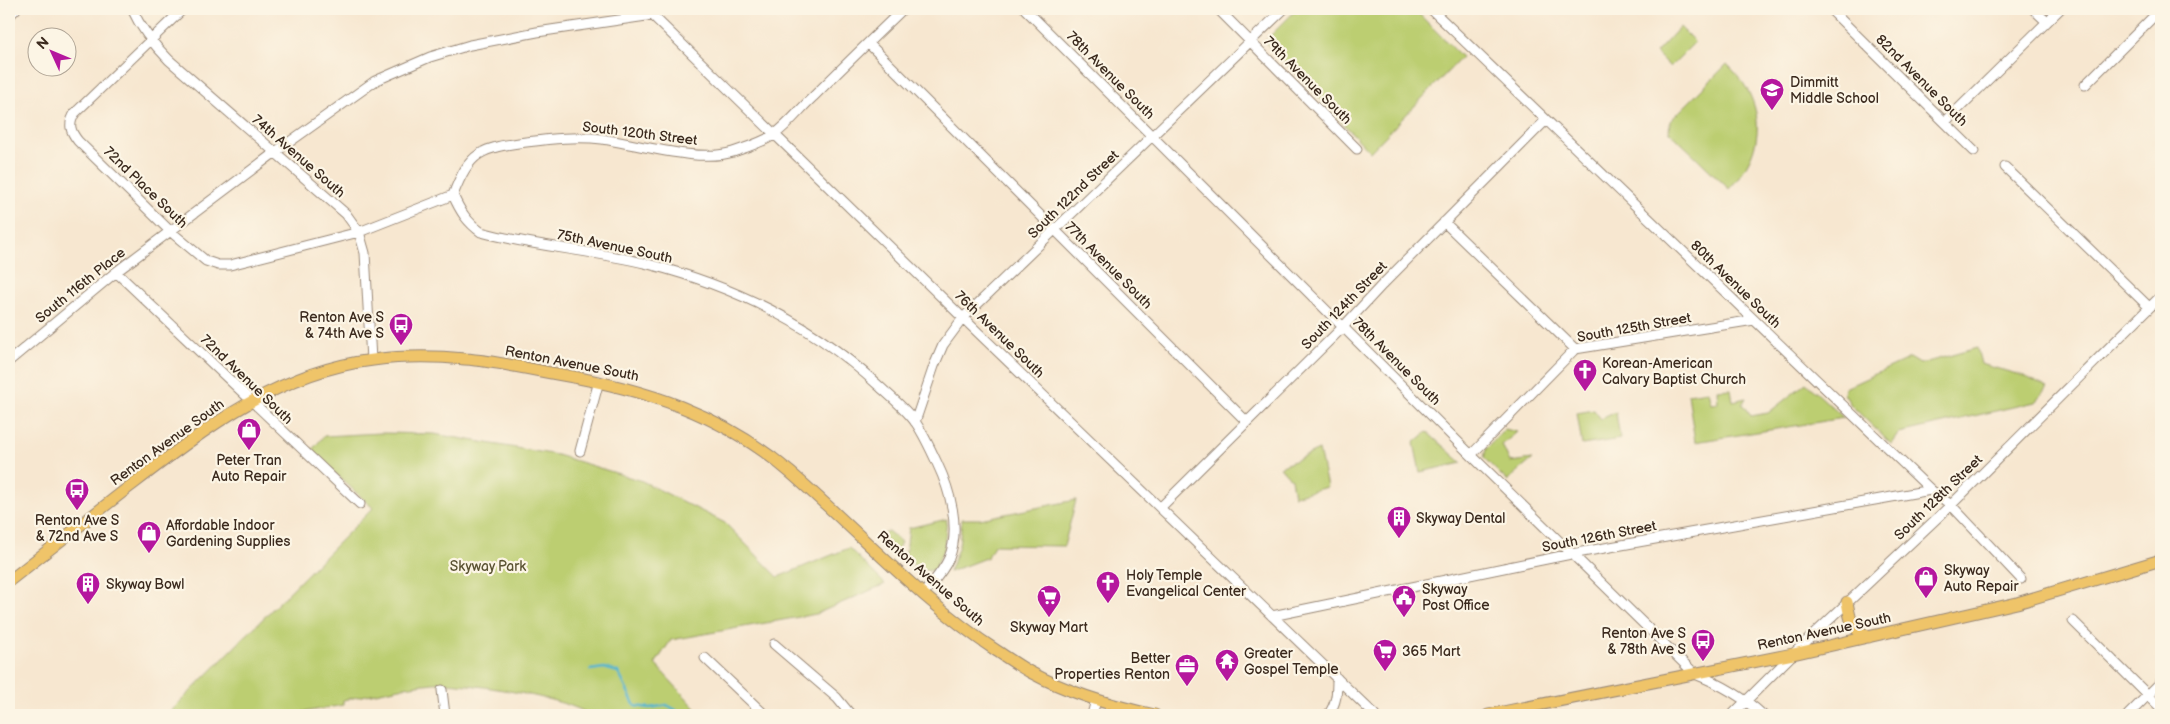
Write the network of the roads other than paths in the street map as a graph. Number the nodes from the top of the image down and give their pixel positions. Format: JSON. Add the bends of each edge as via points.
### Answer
{"nodes":[{"id":1,"x":132,"y":9,"type":"edge"},
{"id":2,"x":183,"y":9,"type":"edge"},
{"id":3,"x":902,"y":9,"type":"edge"},
{"id":4,"x":1025,"y":9,"type":"edge"},
{"id":5,"x":1218,"y":9,"type":"edge"},
{"id":6,"x":1284,"y":9,"type":"edge"},
{"id":7,"x":1431,"y":9,"type":"edge"},
{"id":8,"x":1830,"y":9,"type":"edge"},
{"id":9,"x":2033,"y":9,"type":"edge"},
{"id":10,"x":2060,"y":9,"type":"edge"},
{"id":11,"x":2161,"y":9,"type":"edge"},
{"id":12,"x":649,"y":12,"type":"edge"},
{"id":13,"x":2047,"y":22,"type":"junction"},
{"id":14,"x":150,"y":40,"type":"junction"},
{"id":15,"x":1250,"y":41,"type":"junction"},
{"id":16,"x":868,"y":43,"type":"junction"},
{"id":17,"x":2086,"y":85,"type":"dead end"},
{"id":18,"x":1546,"y":120,"type":"junction"},
{"id":19,"x":1945,"y":122,"type":"junction"},
{"id":20,"x":775,"y":134,"type":"junction"},
{"id":21,"x":1152,"y":136,"type":"junction"},
{"id":22,"x":1357,"y":149,"type":"dead end"},
{"id":23,"x":1974,"y":151,"type":"dead end"},
{"id":24,"x":274,"y":153,"type":"junction"},
{"id":25,"x":2004,"y":167,"type":"dead end"},
{"id":26,"x":453,"y":195,"type":"junction"},
{"id":27,"x":1444,"y":222,"type":"junction"},
{"id":28,"x":1055,"y":230,"type":"junction"},
{"id":29,"x":170,"y":231,"type":"junction"},
{"id":30,"x":360,"y":232,"type":"junction"},
{"id":31,"x":116,"y":272,"type":"junction"},
{"id":32,"x":2161,"y":296,"type":"edge"},
{"id":33,"x":2149,"y":307,"type":"junction"},
{"id":34,"x":963,"y":318,"type":"junction"},
{"id":35,"x":1754,"y":320,"type":"junction"},
{"id":36,"x":1343,"y":327,"type":"junction"},
{"id":37,"x":1576,"y":349,"type":"junction"},
{"id":38,"x":371,"y":360,"type":"junction"},
{"id":39,"x":9,"y":361,"type":"edge"},
{"id":40,"x":599,"y":381,"type":"junction"},
{"id":41,"x":250,"y":401,"type":"junction"},
{"id":42,"x":1246,"y":421,"type":"junction"},
{"id":43,"x":915,"y":422,"type":"junction"},
{"id":44,"x":580,"y":451,"type":"dead end"},
{"id":45,"x":1471,"y":455,"type":"junction"},
{"id":46,"x":1932,"y":490,"type":"junction"},
{"id":47,"x":360,"y":504,"type":"dead end"},
{"id":48,"x":1951,"y":505,"type":"junction"},
{"id":49,"x":1160,"y":508,"type":"junction"},
{"id":50,"x":1571,"y":554,"type":"junction"},
{"id":51,"x":2161,"y":560,"type":"edge"},
{"id":52,"x":2021,"y":579,"type":"dead end"},
{"id":53,"x":9,"y":580,"type":"edge"},
{"id":54,"x":923,"y":594,"type":"junction"},
{"id":55,"x":1848,"y":602,"type":"junction"},
{"id":56,"x":1272,"y":616,"type":"junction"},
{"id":57,"x":2073,"y":621,"type":"dead end"},
{"id":58,"x":1869,"y":637,"type":"junction"},
{"id":59,"x":774,"y":644,"type":"dead end"},
{"id":60,"x":1792,"y":654,"type":"junction"},
{"id":61,"x":705,"y":658,"type":"dead end"},
{"id":62,"x":1695,"y":674,"type":"junction"},
{"id":63,"x":1336,"y":678,"type":"junction"},
{"id":64,"x":2161,"y":682,"type":"edge"},
{"id":65,"x":442,"y":690,"type":"dead end"},
{"id":66,"x":2148,"y":695,"type":"junction"},
{"id":67,"x":1096,"y":700,"type":"junction"},
{"id":68,"x":1747,"y":700,"type":"junction"},
{"id":69,"x":2161,"y":708,"type":"edge"},
{"id":70,"x":445,"y":715,"type":"edge"},
{"id":71,"x":765,"y":715,"type":"edge"},
{"id":72,"x":851,"y":715,"type":"edge"},
{"id":73,"x":1092,"y":715,"type":"edge"},
{"id":74,"x":1155,"y":715,"type":"edge"},
{"id":75,"x":1328,"y":715,"type":"edge"},
{"id":76,"x":1375,"y":715,"type":"edge"},
{"id":77,"x":1488,"y":715,"type":"edge"},
{"id":78,"x":1732,"y":715,"type":"edge"},
{"id":79,"x":1763,"y":715,"type":"edge"},
{"id":80,"x":2128,"y":715,"type":"edge"}],
"edges":[{"from":1,"to":14,"type":"street","name":"74th Avenue South"},
{"from":2,"to":14,"type":"street"},
{"from":3,"to":16,"type":"street","name":"South 120th Street"},
{"from":4,"to":21,"type":"street","name":"78th Avenue South"},
{"from":5,"to":15,"type":"street","name":"79th Avenue South"},
{"from":6,"to":15,"type":"street","name":"South 122nd Street"},
{"from":7,"to":18,"type":"street","name":"80th Avenue South"},
{"from":8,"to":19,"type":"street","name":"82nd Avenue South"},
{"from":9,"to":13,"type":"street"},
{"from":10,"to":13,"type":"street"},
{"from":11,"to":17,"type":"street"},
{"from":12,"to":20,"type":"street","name":"76th Avenue South"},
{"from":12,"to":24,"type":"street","name":"South 116th Place","via":[[470,45],[430,57],[375,81]]},
{"from":13,"to":19,"type":"street"},
{"from":14,"to":24,"type":"street","name":"74th Avenue South","via":[[168,60]]},
{"from":14,"to":29,"type":"street","name":"72nd Place South","via":[[74,113],[70,130]]},
{"from":15,"to":21,"type":"street","name":"South 122nd Street"},
{"from":15,"to":22,"type":"street","name":"79th Avenue South"},
{"from":16,"to":20,"type":"street","name":"South 120th Street"},
{"from":16,"to":28,"type":"street","name":"77th Avenue South"},
{"from":18,"to":27,"type":"street","name":"South 124th Street"},
{"from":18,"to":35,"type":"street","name":"80th Avenue South"},
{"from":19,"to":23,"type":"street","name":"82nd Avenue South"},
{"from":20,"to":26,"type":"street","name":"South 120th Street","via":[[746,147],[716,155],[690,154],[600,139],[574,138],[502,145],[484,150],[472,159],[461,174]]},
{"from":20,"to":34,"type":"street","name":"76th Avenue South"},
{"from":21,"to":28,"type":"street","name":"South 122nd Street"},
{"from":21,"to":36,"type":"street","name":"78th Avenue South"},
{"from":24,"to":29,"type":"street","name":"South 116th Place"},
{"from":24,"to":30,"type":"street","name":"74th Avenue South","via":[[346,214]]},
{"from":25,"to":33,"type":"street"},
{"from":26,"to":30,"type":"street"},
{"from":26,"to":43,"type":"street","name":"75th Avenue South","via":[[470,225],[481,232],[648,264],[728,290],[790,320],[857,365]]},
{"from":27,"to":36,"type":"street","name":"South 124th Street"},
{"from":27,"to":37,"type":"street"},
{"from":28,"to":34,"type":"street","name":"South 122nd Street"},
{"from":28,"to":42,"type":"street","name":"77th Avenue South"},
{"from":29,"to":30,"type":"street","name":"72nd Place South","via":[[206,261],[218,265],[243,263]]},
{"from":29,"to":31,"type":"street","name":"South 116th Place"},
{"from":30,"to":38,"type":"street","name":"74th Avenue South","via":[[365,254]]},
{"from":31,"to":39,"type":"street","name":"South 116th Place"},
{"from":31,"to":41,"type":"street","name":"72nd Avenue South"},
{"from":32,"to":33,"type":"street","name":"South 128th Street"},
{"from":33,"to":48,"type":"street","name":"South 128th Street"},
{"from":34,"to":43,"type":"street","name":"South 122nd Street","via":[[934,366]]},
{"from":34,"to":49,"type":"street","name":"76th Avenue South"},
{"from":35,"to":37,"type":"street","name":"South 125th Street"},
{"from":35,"to":46,"type":"street","name":"80th Avenue South"},
{"from":36,"to":42,"type":"street","name":"South 124th Street"},
{"from":36,"to":45,"type":"street","name":"78th Avenue South"},
{"from":37,"to":45,"type":"street","name":"South 125th Street"},
{"from":38,"to":40,"type":"main road","name":"Renton Avenue South","via":[[466,358]]},
{"from":38,"to":41,"type":"main road","name":"Renton Avenue South","via":[[282,385]]},
{"from":40,"to":44,"type":"street"},
{"from":40,"to":54,"type":"main road","name":"Renton Avenue South","via":[[680,405],[747,440],[790,472]]},
{"from":41,"to":47,"type":"street","name":"72nd Avenue South"},
{"from":41,"to":53,"type":"main road","name":"Renton Avenue South","via":[[179,449]]},
{"from":42,"to":49,"type":"street","name":"South 124th Street"},
{"from":43,"to":54,"type":"street","name":"75th Avenue South","via":[[944,478],[953,516],[950,557]]},
{"from":45,"to":50,"type":"street","name":"78th Avenue South"},
{"from":46,"to":48,"type":"street","name":"80th Avenue South"},
{"from":46,"to":50,"type":"street","name":"South 126th Street"},
{"from":48,"to":52,"type":"street","name":"80th Avenue South"},
{"from":48,"to":55,"type":"street","name":"South 128th Street"},
{"from":49,"to":56,"type":"street","name":"76th Avenue South"},
{"from":50,"to":56,"type":"street","name":"South 126th Street"},
{"from":50,"to":62,"type":"street","name":"78th Avenue South"},
{"from":51,"to":58,"type":"main road","name":"Renton Avenue South","via":[[2017,603]]},
{"from":54,"to":67,"type":"main road","name":"Renton Avenue South","via":[[968,632],[1030,672]]},
{"from":55,"to":58,"type":"main road","via":[[1852,624],[1857,631]]},
{"from":55,"to":60,"type":"street","name":"South 128th Street"},
{"from":56,"to":63,"type":"street","name":"76th Avenue South"},
{"from":57,"to":66,"type":"street"},
{"from":58,"to":60,"type":"main road","name":"Renton Avenue South"},
{"from":59,"to":72,"type":"street","via":[[837,698]]},
{"from":60,"to":62,"type":"main road","name":"Renton Avenue South"},
{"from":60,"to":68,"type":"street","name":"South 128th Street"},
{"from":61,"to":71,"type":"street"},
{"from":62,"to":68,"type":"street","name":"78th Avenue South"},
{"from":62,"to":77,"type":"main road","name":"Renton Avenue South"},
{"from":63,"to":75,"type":"street","via":[[1337,698]]},
{"from":63,"to":76,"type":"street","name":"76th Avenue South"},
{"from":64,"to":66,"type":"street"},
{"from":65,"to":70,"type":"street"},
{"from":66,"to":69,"type":"street"},
{"from":66,"to":80,"type":"street"},
{"from":67,"to":73,"type":"street"},
{"from":67,"to":74,"type":"main road","name":"Renton Avenue South"},
{"from":68,"to":78,"type":"street","name":"South 128th Street"},
{"from":68,"to":79,"type":"street","name":"78th Avenue South"}]}
